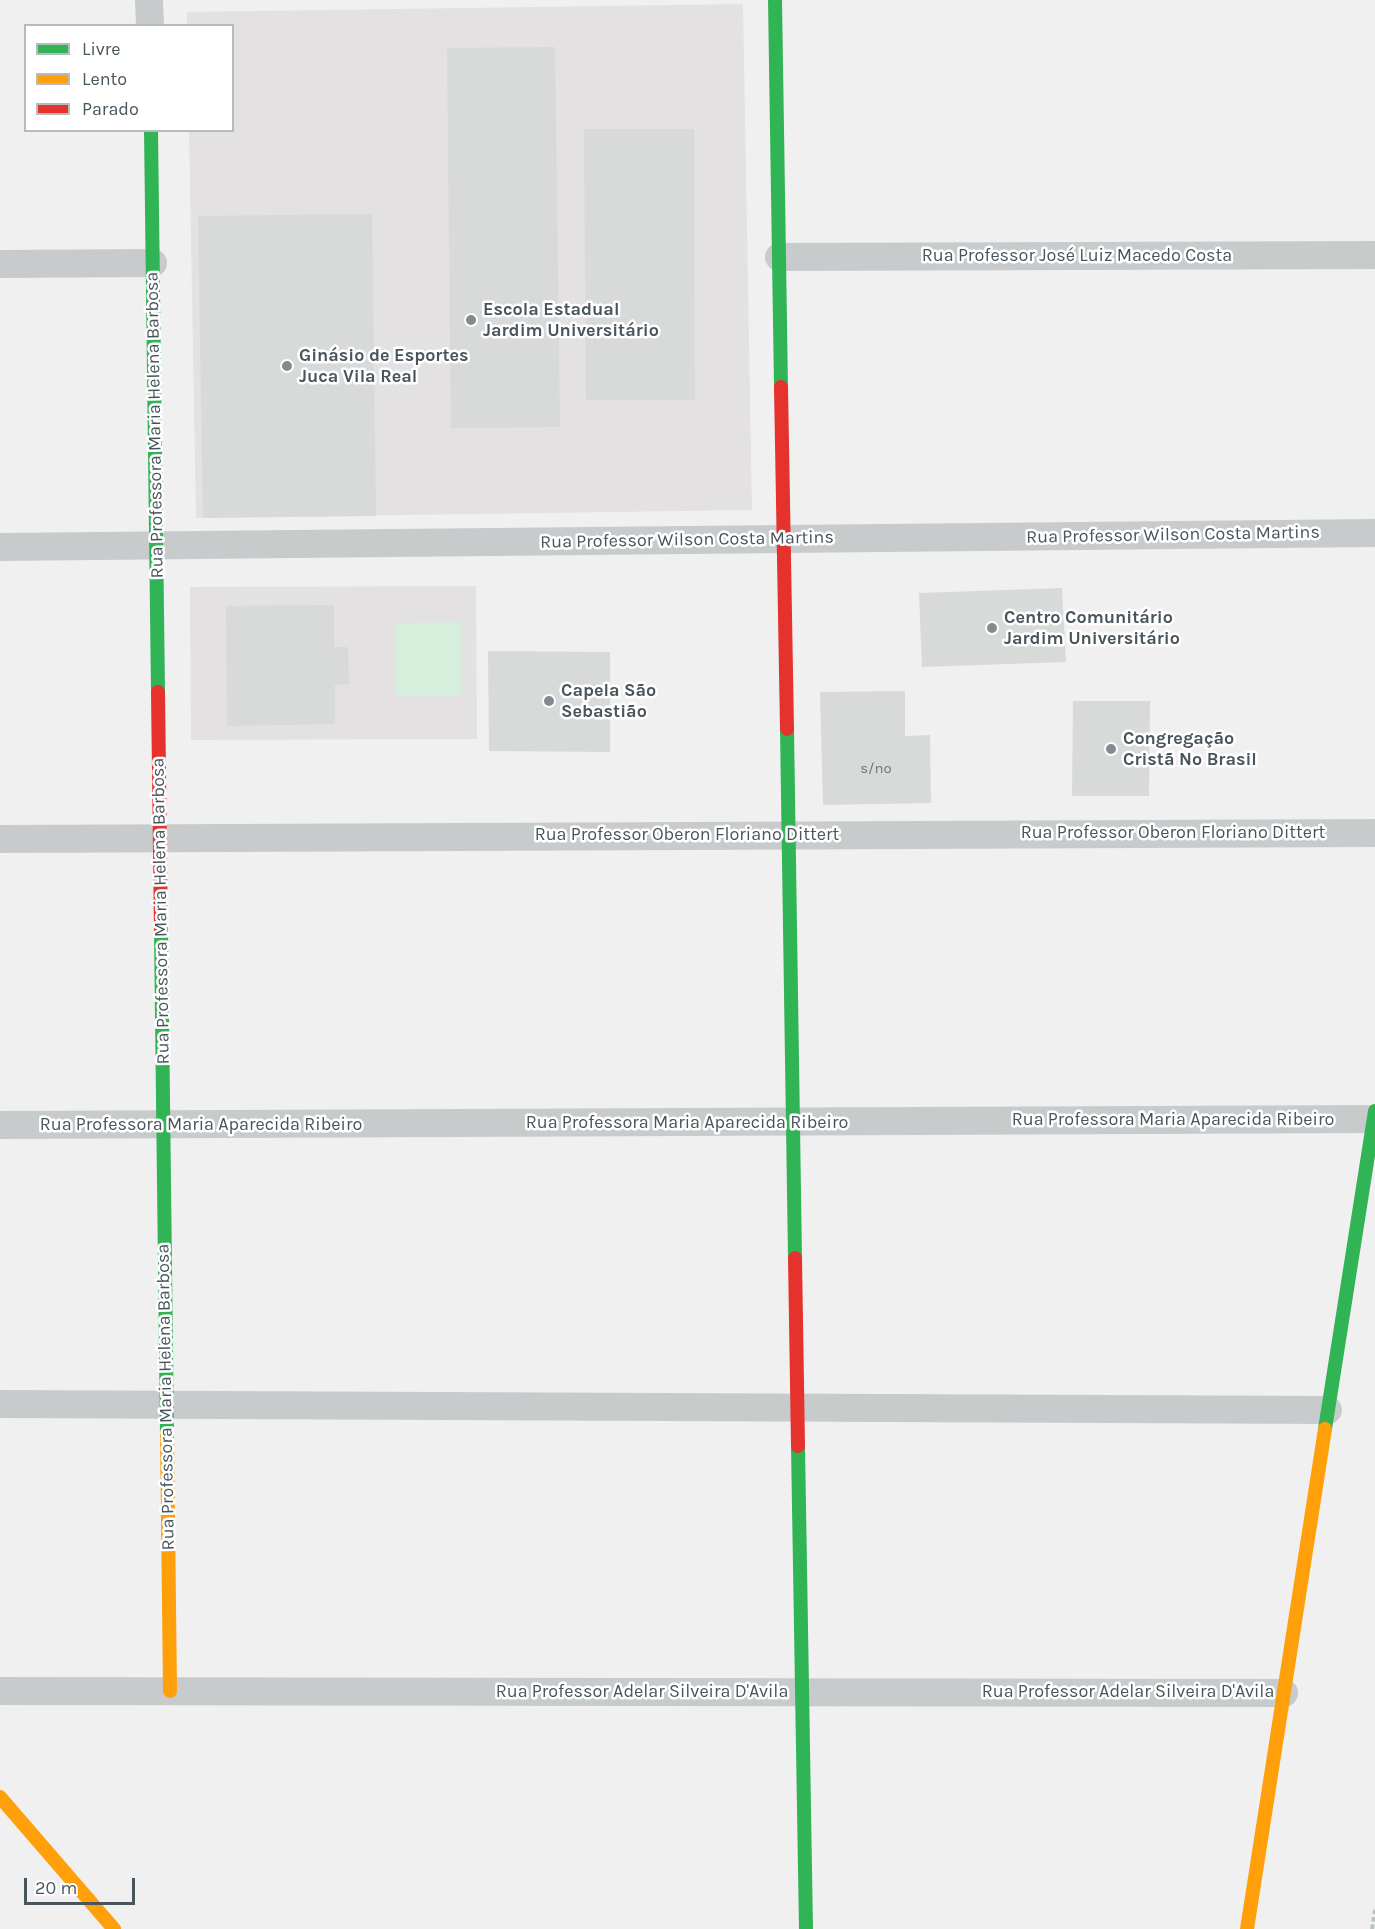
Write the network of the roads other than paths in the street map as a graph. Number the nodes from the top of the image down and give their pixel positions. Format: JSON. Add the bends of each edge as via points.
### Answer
{"nodes":[{"id":1,"x":150,"y":0,"type":"edge"},
{"id":2,"x":775,"y":0,"type":"edge"},
{"id":3,"x":150,"y":24,"type":"edge"},
{"id":4,"x":151,"y":132,"type":"edge"},
{"id":5,"x":1375,"y":255,"type":"edge"},
{"id":6,"x":779,"y":257,"type":"junction"},
{"id":7,"x":153,"y":263,"type":"junction"},
{"id":8,"x":0,"y":264,"type":"edge"},
{"id":9,"x":1375,"y":534,"type":"edge"},
{"id":10,"x":784,"y":539,"type":"junction"},
{"id":11,"x":156,"y":545,"type":"junction"},
{"id":12,"x":0,"y":547,"type":"edge"},
{"id":13,"x":1375,"y":833,"type":"edge"},
{"id":14,"x":788,"y":835,"type":"junction"},
{"id":15,"x":160,"y":838,"type":"junction"},
{"id":16,"x":0,"y":839,"type":"edge"},
{"id":17,"x":1374,"y":1115,"type":"edge"},
{"id":18,"x":792,"y":1122,"type":"junction"},
{"id":19,"x":0,"y":1125,"type":"edge"},
{"id":20,"x":163,"y":1125,"type":"junction"},
{"id":21,"x":0,"y":1404,"type":"edge"},
{"id":22,"x":166,"y":1405,"type":"junction"},
{"id":23,"x":797,"y":1407,"type":"junction"},
{"id":24,"x":1328,"y":1410,"type":"junction"},
{"id":25,"x":0,"y":1691,"type":"edge"},
{"id":26,"x":170,"y":1691,"type":"junction"},
{"id":27,"x":802,"y":1692,"type":"junction"},
{"id":28,"x":1284,"y":1693,"type":"junction"},
{"id":29,"x":0,"y":1797,"type":"edge"},
{"id":30,"x":114,"y":1929,"type":"edge"},
{"id":31,"x":806,"y":1929,"type":"edge"},
{"id":32,"x":1247,"y":1929,"type":"edge"}],
"edges":[{"from":1,"to":3,"type":"street"},
{"from":2,"to":6,"type":"street"},
{"from":4,"to":7,"type":"street","name":"Rua Professora Maria Helena Barbosa"},
{"from":5,"to":6,"type":"street","name":"Rua Professor José Luiz Macedo Costa"},
{"from":6,"to":10,"type":"street"},
{"from":7,"to":8,"type":"street"},
{"from":7,"to":11,"type":"street","name":"Rua Professora Maria Helena Barbosa"},
{"from":9,"to":10,"type":"street","name":"Rua Professor Wilson Costa Martins"},
{"from":10,"to":11,"type":"street","name":"Rua Professor Wilson Costa Martins"},
{"from":10,"to":14,"type":"street"},
{"from":11,"to":12,"type":"street","name":"Rua Professor Wilson Costa Martins"},
{"from":11,"to":15,"type":"street","name":"Rua Professora Maria Helena Barbosa"},
{"from":13,"to":14,"type":"street","name":"Rua Professor Oberon Floriano Dittert"},
{"from":14,"to":15,"type":"street","name":"Rua Professor Oberon Floriano Dittert"},
{"from":14,"to":18,"type":"street"},
{"from":15,"to":16,"type":"street","name":"Rua Professor Oberon Floriano Dittert"},
{"from":15,"to":20,"type":"street","name":"Rua Professora Maria Helena Barbosa"},
{"from":17,"to":18,"type":"street","name":"Rua Professora Maria Aparecida Ribeiro"},
{"from":17,"to":24,"type":"street"},
{"from":18,"to":20,"type":"street","name":"Rua Professora Maria Aparecida Ribeiro"},
{"from":18,"to":23,"type":"street"},
{"from":19,"to":20,"type":"street","name":"Rua Professora Maria Aparecida Ribeiro"},
{"from":20,"to":22,"type":"street","name":"Rua Professora Maria Helena Barbosa"},
{"from":21,"to":22,"type":"street"},
{"from":22,"to":23,"type":"street"},
{"from":22,"to":26,"type":"street","name":"Rua Professora Maria Helena Barbosa"},
{"from":23,"to":24,"type":"street"},
{"from":23,"to":27,"type":"street"},
{"from":24,"to":28,"type":"street"},
{"from":25,"to":26,"type":"street","name":"Rua Professor Adelar Silveira D'Avila"},
{"from":26,"to":27,"type":"street","name":"Rua Professor Adelar Silveira D'Avila"},
{"from":27,"to":28,"type":"street","name":"Rua Professor Adelar Silveira D'Avila"},
{"from":27,"to":31,"type":"street"},
{"from":28,"to":32,"type":"street"},
{"from":29,"to":30,"type":"street"}]}
